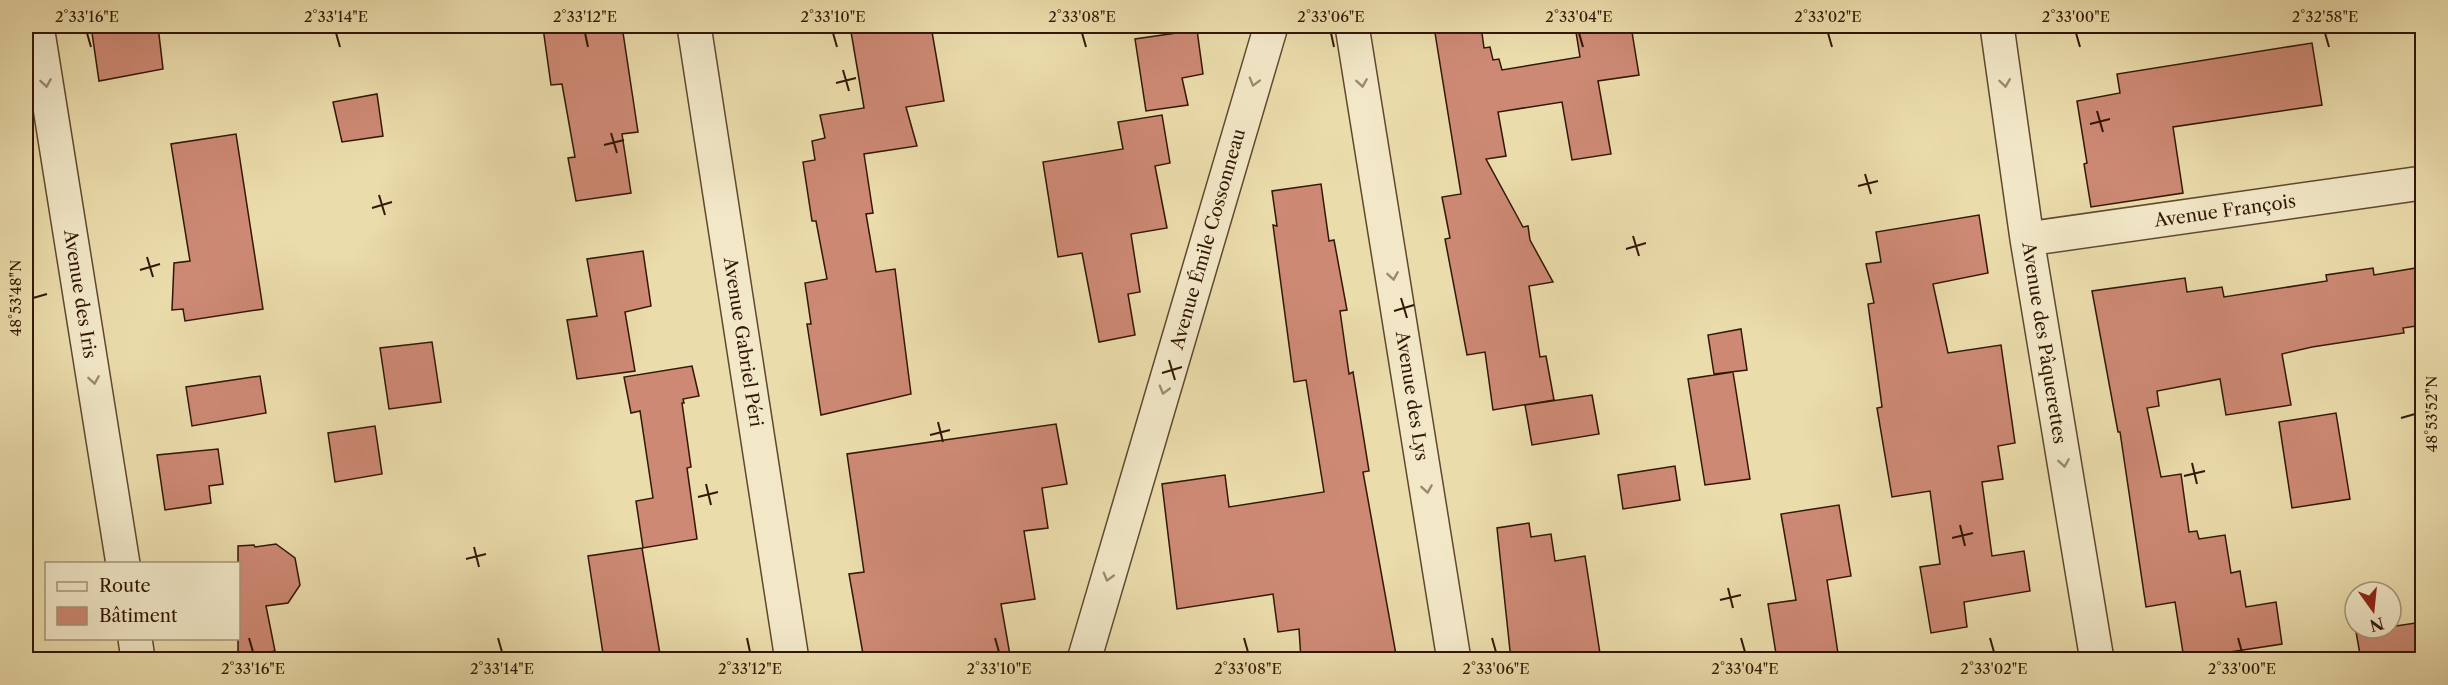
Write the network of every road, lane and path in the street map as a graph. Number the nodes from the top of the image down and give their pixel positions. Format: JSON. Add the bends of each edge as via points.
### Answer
{"nodes":[{"id":1,"x":37,"y":26,"type":"edge"},
{"id":2,"x":694,"y":26,"type":"edge"},
{"id":3,"x":1271,"y":26,"type":"edge"},
{"id":4,"x":1352,"y":26,"type":"edge"},
{"id":5,"x":1997,"y":26,"type":"edge"},
{"id":6,"x":2422,"y":183,"type":"edge"},
{"id":7,"x":2027,"y":239,"type":"junction"},
{"id":8,"x":123,"y":562,"type":"edge"},
{"id":9,"x":135,"y":640,"type":"edge"},
{"id":10,"x":138,"y":660,"type":"edge"},
{"id":11,"x":792,"y":660,"type":"edge"},
{"id":12,"x":1084,"y":660,"type":"edge"},
{"id":13,"x":1454,"y":660,"type":"edge"},
{"id":14,"x":2097,"y":660,"type":"edge"}],
"edges":[{"from":1,"to":8,"type":"street","name":"Avenue des Iris","one_way":true},
{"from":2,"to":11,"type":"street","name":"Avenue Gabriel Péri"},
{"from":3,"to":12,"type":"street","name":"Avenue Émile Cossonneau","one_way":true},
{"from":4,"to":13,"type":"street","name":"Avenue des Lys","one_way":true},
{"from":5,"to":7,"type":"street","name":"Avenue des Pâquerettes","one_way":true},
{"from":6,"to":7,"type":"street","name":"Avenue François"},
{"from":7,"to":14,"type":"street","name":"Avenue des Pâquerettes","one_way":true},
{"from":9,"to":10,"type":"street"}]}
